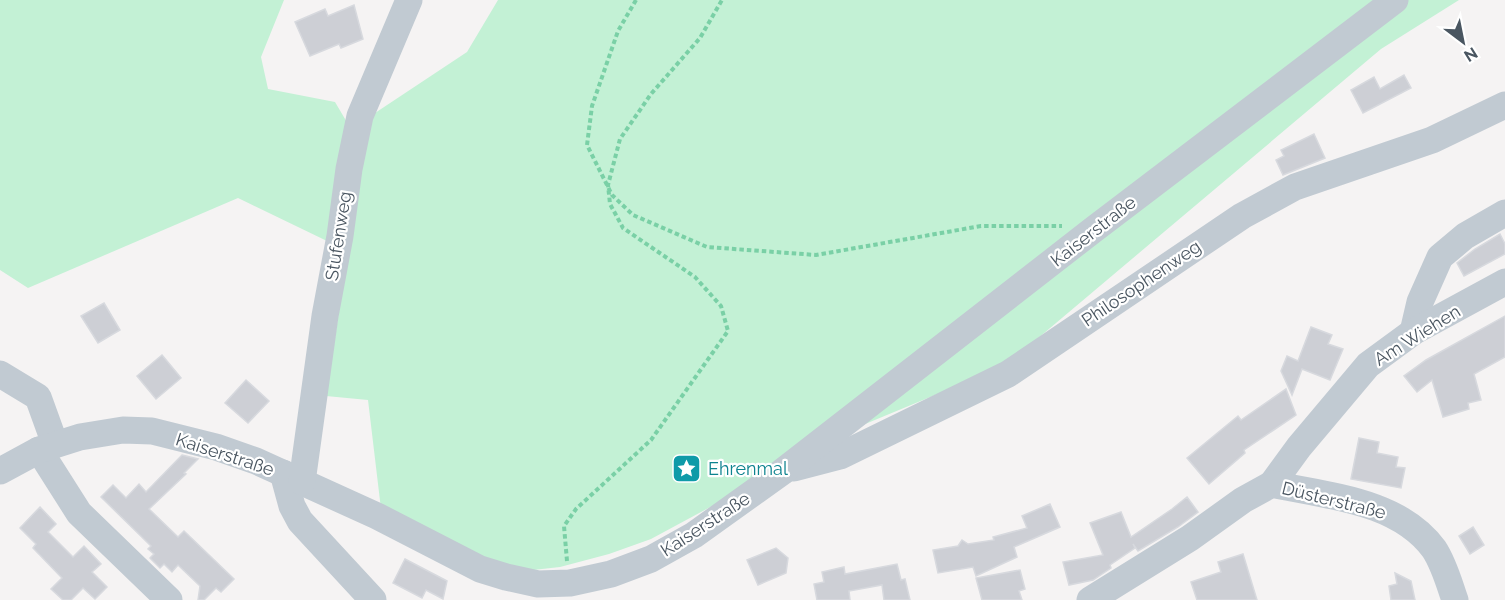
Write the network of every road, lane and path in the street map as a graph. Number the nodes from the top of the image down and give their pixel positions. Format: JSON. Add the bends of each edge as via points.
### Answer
{"nodes":[{"id":1,"x":409,"y":0,"type":"edge"},
{"id":2,"x":636,"y":0,"type":"edge"},
{"id":3,"x":723,"y":0,"type":"edge"},
{"id":4,"x":1395,"y":0,"type":"edge"},
{"id":5,"x":1505,"y":105,"type":"edge"},
{"id":6,"x":608,"y":185,"type":"junction"},
{"id":7,"x":1505,"y":213,"type":"edge"},
{"id":8,"x":1093,"y":230,"type":"junction"},
{"id":9,"x":1505,"y":282,"type":"edge"},
{"id":10,"x":1413,"y":332,"type":"junction"},
{"id":11,"x":0,"y":374,"type":"edge"},
{"id":12,"x":47,"y":447,"type":"junction"},
{"id":13,"x":0,"y":471,"type":"edge"},
{"id":14,"x":782,"y":472,"type":"junction"},
{"id":15,"x":293,"y":478,"type":"junction"},
{"id":16,"x":1272,"y":484,"type":"junction"},
{"id":17,"x":570,"y":583,"type":"junction"},
{"id":18,"x":169,"y":600,"type":"edge"},
{"id":19,"x":373,"y":600,"type":"edge"},
{"id":20,"x":1090,"y":600,"type":"edge"},
{"id":21,"x":1455,"y":600,"type":"edge"}],
"edges":[{"from":1,"to":15,"type":"street","name":"Stufenweg","via":[[360,116]]},
{"from":2,"to":6,"type":"path","via":[[618,31],[592,105],[587,145]]},
{"from":3,"to":6,"type":"path","via":[[700,38],[651,94],[620,139]]},
{"from":4,"to":8,"type":"street","name":"Kaiserstraße"},
{"from":5,"to":14,"type":"street","name":"Philosophenweg","via":[[1432,140],[1295,187],[1242,216],[1008,374],[840,456]]},
{"from":6,"to":8,"type":"path","via":[[612,195],[633,215],[707,247],[816,255],[981,226],[1055,225]]},
{"from":6,"to":17,"type":"path","via":[[610,204],[624,228],[695,277],[722,306],[728,331],[651,440],[576,509],[564,526]]},
{"from":7,"to":10,"type":"street","via":[[1465,236],[1440,257],[1420,302]]},
{"from":8,"to":14,"type":"street","name":"Kaiserstraße"},
{"from":9,"to":10,"type":"street","name":"Am Wiehen"},
{"from":10,"to":16,"type":"street","name":"Am Wiehen","via":[[1368,365]]},
{"from":11,"to":12,"type":"street","via":[[38,397]]},
{"from":12,"to":13,"type":"street","name":"Kaiserstraße"},
{"from":12,"to":15,"type":"street","name":"Kaiserstraße","via":[[102,433],[152,431],[216,447]]},
{"from":12,"to":18,"type":"street","via":[[79,513]]},
{"from":14,"to":17,"type":"street","name":"Kaiserstraße","via":[[694,535],[651,559],[612,574]]},
{"from":15,"to":17,"type":"street","name":"Kaiserstraße","via":[[480,569],[538,584]]},
{"from":15,"to":19,"type":"street","via":[[292,506],[300,521]]},
{"from":16,"to":20,"type":"street","name":"Düsterstraße"},
{"from":16,"to":21,"type":"street","name":"Düsterstraße","via":[[1385,510],[1415,529],[1434,550]]}]}
